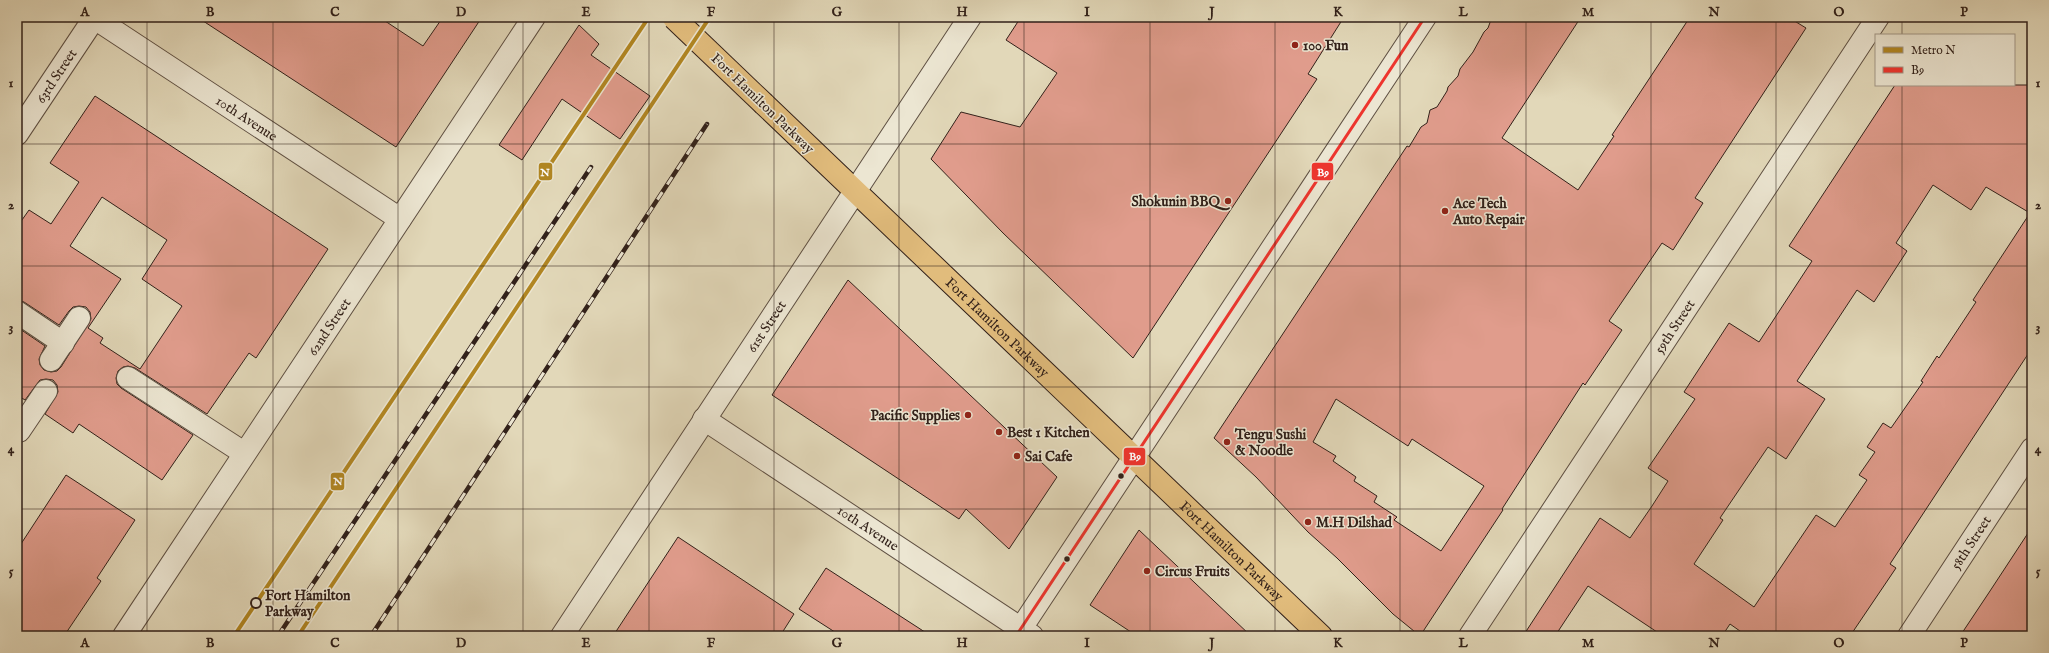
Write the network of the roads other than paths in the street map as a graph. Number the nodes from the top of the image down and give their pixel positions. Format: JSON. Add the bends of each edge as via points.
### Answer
{"nodes":[{"id":1,"x":94,"y":17,"type":"edge"},
{"id":2,"x":534,"y":17,"type":"edge"},
{"id":3,"x":674,"y":17,"type":"edge"},
{"id":4,"x":970,"y":17,"type":"edge"},
{"id":5,"x":1425,"y":17,"type":"edge"},
{"id":6,"x":1878,"y":17,"type":"edge"},
{"id":7,"x":17,"y":134,"type":"edge"},
{"id":8,"x":855,"y":192,"type":"junction"},
{"id":9,"x":400,"y":219,"type":"junction"},
{"id":10,"x":17,"y":312,"type":"edge"},
{"id":11,"x":79,"y":318,"type":"dead end"},
{"id":12,"x":63,"y":343,"type":"junction"},
{"id":13,"x":51,"y":360,"type":"dead end"},
{"id":14,"x":128,"y":378,"type":"dead end"},
{"id":15,"x":46,"y":391,"type":"dead end"},
{"id":16,"x":704,"y":419,"type":"junction"},
{"id":17,"x":17,"y":430,"type":"edge"},
{"id":18,"x":2032,"y":449,"type":"edge"},
{"id":19,"x":244,"y":453,"type":"junction"},
{"id":20,"x":1135,"y":458,"type":"junction"},
{"id":21,"x":1023,"y":634,"type":"edge"},
{"id":22,"x":124,"y":636,"type":"edge"},
{"id":23,"x":562,"y":636,"type":"edge"},
{"id":24,"x":1321,"y":636,"type":"edge"},
{"id":25,"x":1470,"y":636,"type":"edge"},
{"id":26,"x":1909,"y":636,"type":"edge"}],
"edges":[{"from":1,"to":7,"type":"street","name":"63rd Street"},
{"from":1,"to":9,"type":"street","name":"10th Avenue"},
{"from":2,"to":9,"type":"street","name":"62nd Street"},
{"from":3,"to":8,"type":"main road","name":"Fort Hamilton Parkway","bridge":true},
{"from":4,"to":8,"type":"street","name":"61st Street"},
{"from":5,"to":20,"type":"street"},
{"from":6,"to":25,"type":"street","name":"59th Street"},
{"from":8,"to":16,"type":"street","name":"61st Street"},
{"from":8,"to":20,"type":"main road","name":"Fort Hamilton Parkway"},
{"from":9,"to":19,"type":"street","name":"62nd Street"},
{"from":10,"to":12,"type":"street"},
{"from":11,"to":12,"type":"street"},
{"from":12,"to":13,"type":"street"},
{"from":14,"to":19,"type":"street"},
{"from":15,"to":17,"type":"street","via":[[19,431]]},
{"from":16,"to":21,"type":"street","name":"10th Avenue"},
{"from":16,"to":23,"type":"street","name":"61st Street"},
{"from":18,"to":26,"type":"street","name":"58th Street"},
{"from":19,"to":22,"type":"street","name":"62nd Street"},
{"from":20,"to":21,"type":"street"},
{"from":20,"to":24,"type":"main road","name":"Fort Hamilton Parkway"}]}
